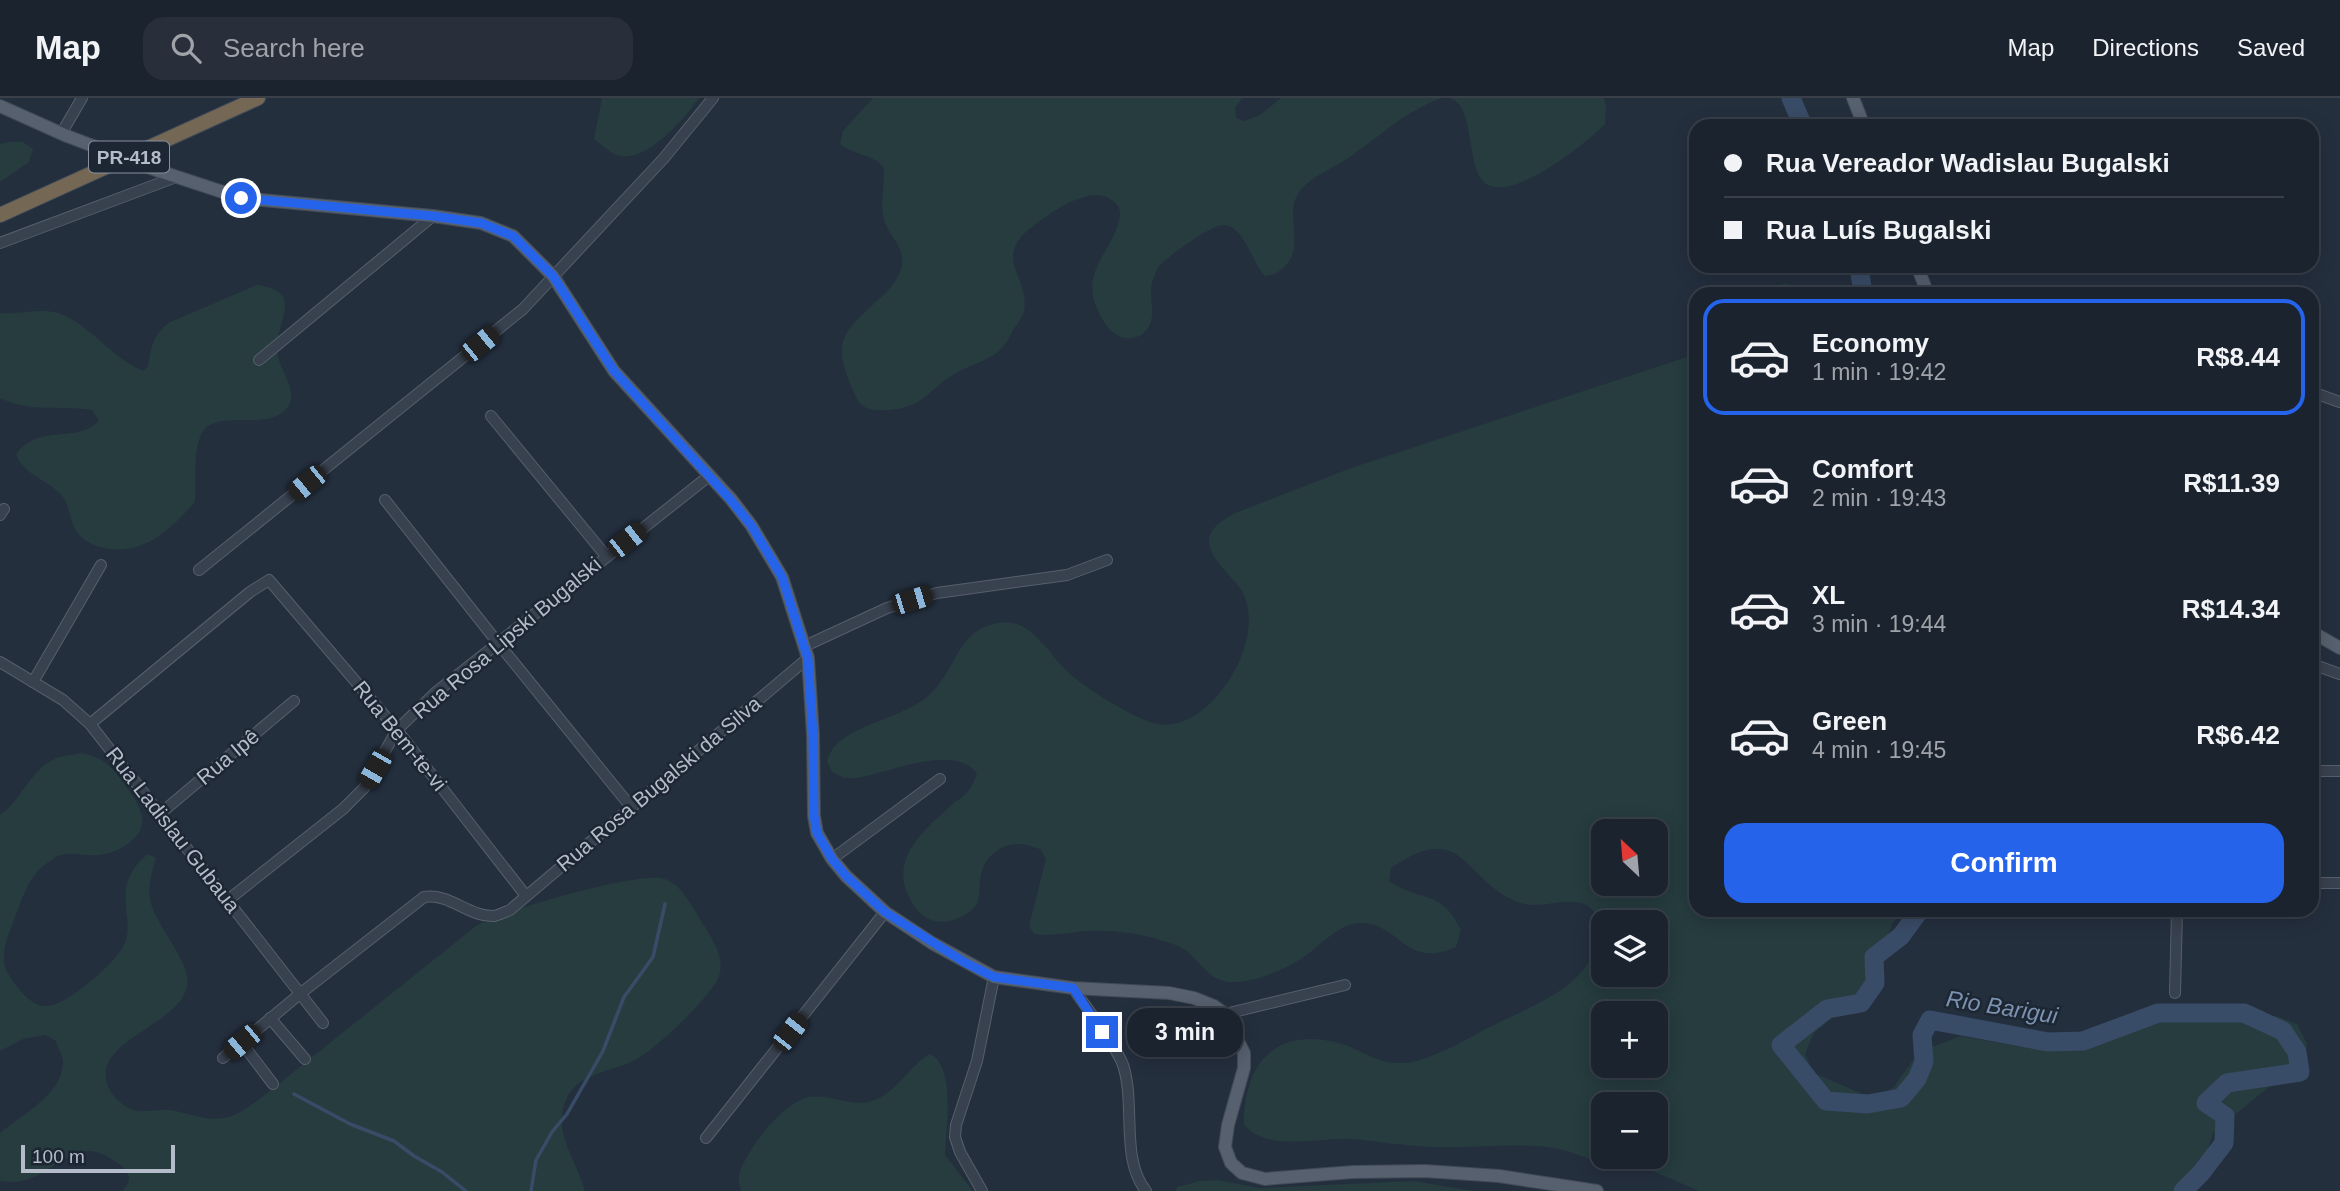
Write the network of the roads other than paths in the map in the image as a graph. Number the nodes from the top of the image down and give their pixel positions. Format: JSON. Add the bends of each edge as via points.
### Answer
{"nodes":[{"id":1,"x":82,"y":98,"type":"edge"},
{"id":2,"x":258,"y":98,"type":"edge"},
{"id":3,"x":713,"y":98,"type":"edge"},
{"id":4,"x":1853,"y":98,"type":"edge"},
{"id":5,"x":0,"y":106,"type":"edge"},
{"id":6,"x":1861,"y":119,"type":"edge"},
{"id":7,"x":64,"y":135,"type":"junction"},
{"id":8,"x":176,"y":177,"type":"junction"},
{"id":9,"x":0,"y":215,"type":"edge"},
{"id":10,"x":433,"y":216,"type":"junction"},
{"id":11,"x":0,"y":243,"type":"edge"},
{"id":12,"x":553,"y":276,"type":"junction"},
{"id":13,"x":259,"y":360,"type":"dead end"},
{"id":14,"x":2319,"y":394,"type":"edge"},
{"id":15,"x":2340,"y":402,"type":"edge"},
{"id":16,"x":491,"y":416,"type":"dead end"},
{"id":17,"x":709,"y":476,"type":"junction"},
{"id":18,"x":385,"y":500,"type":"dead end"},
{"id":19,"x":606,"y":556,"type":"junction"},
{"id":20,"x":1107,"y":560,"type":"dead end"},
{"id":21,"x":101,"y":565,"type":"dead end"},
{"id":22,"x":199,"y":570,"type":"dead end"},
{"id":23,"x":2319,"y":636,"type":"edge"},
{"id":24,"x":498,"y":643,"type":"junction"},
{"id":25,"x":2340,"y":648,"type":"edge"},
{"id":26,"x":806,"y":652,"type":"junction"},
{"id":27,"x":0,"y":662,"type":"edge"},
{"id":28,"x":2319,"y":666,"type":"edge"},
{"id":29,"x":2340,"y":674,"type":"edge"},
{"id":30,"x":33,"y":682,"type":"junction"},
{"id":31,"x":294,"y":701,"type":"dead end"},
{"id":32,"x":90,"y":724,"type":"junction"},
{"id":33,"x":397,"y":730,"type":"junction"},
{"id":34,"x":2319,"y":771,"type":"edge"},
{"id":35,"x":2340,"y":771,"type":"edge"},
{"id":36,"x":940,"y":779,"type":"dead end"},
{"id":37,"x":631,"y":807,"type":"junction"},
{"id":38,"x":161,"y":813,"type":"junction"},
{"id":39,"x":832,"y":859,"type":"junction"},
{"id":40,"x":2319,"y":883,"type":"edge"},
{"id":41,"x":2340,"y":883,"type":"edge"},
{"id":42,"x":526,"y":897,"type":"junction"},
{"id":43,"x":228,"y":900,"type":"junction"},
{"id":44,"x":885,"y":912,"type":"junction"},
{"id":45,"x":2177,"y":917,"type":"edge"},
{"id":46,"x":994,"y":977,"type":"junction"},
{"id":47,"x":1345,"y":985,"type":"dead end"},
{"id":48,"x":1073,"y":988,"type":"junction"},
{"id":49,"x":301,"y":993,"type":"junction"},
{"id":50,"x":2175,"y":993,"type":"dead end"},
{"id":51,"x":1225,"y":1014,"type":"junction"},
{"id":52,"x":270,"y":1018,"type":"junction"},
{"id":53,"x":323,"y":1023,"type":"dead end"},
{"id":54,"x":242,"y":1042,"type":"junction"},
{"id":55,"x":223,"y":1058,"type":"dead end"},
{"id":56,"x":305,"y":1059,"type":"dead end"},
{"id":57,"x":273,"y":1084,"type":"dead end"},
{"id":58,"x":706,"y":1138,"type":"dead end"},
{"id":59,"x":982,"y":1191,"type":"edge"},
{"id":60,"x":1146,"y":1191,"type":"edge"},
{"id":61,"x":1597,"y":1191,"type":"edge"}],
"edges":[{"from":1,"to":7,"type":"street"},
{"from":2,"to":9,"type":"highway","number":"PR-418"},
{"from":3,"to":12,"type":"street","via":[[664,158]]},
{"from":4,"to":6,"type":"main road"},
{"from":5,"to":7,"type":"main road"},
{"from":7,"to":8,"type":"main road","bridge":true},
{"from":8,"to":10,"type":"main road","via":[[241,198]]},
{"from":8,"to":11,"type":"street"},
{"from":10,"to":12,"type":"main road","via":[[481,223],[513,236]]},
{"from":10,"to":13,"type":"street"},
{"from":12,"to":17,"type":"main road","via":[[614,371]]},
{"from":12,"to":22,"type":"street","via":[[523,309]]},
{"from":14,"to":15,"type":"street"},
{"from":16,"to":19,"type":"street"},
{"from":17,"to":19,"type":"street","name":"Rua Rosa Lipski Bugalski"},
{"from":17,"to":26,"type":"main road","via":[[751,525],[782,577]]},
{"from":18,"to":24,"type":"street"},
{"from":19,"to":24,"type":"street","name":"Rua Rosa Lipski Bugalski"},
{"from":20,"to":26,"type":"street","name":"Rua Rosa Bugalski da Silva","via":[[1067,575],[937,593],[887,608]]},
{"from":21,"to":30,"type":"street"},
{"from":23,"to":25,"type":"main road"},
{"from":24,"to":33,"type":"street","name":"Rua Rosa Lipski Bugalski"},
{"from":24,"to":37,"type":"street"},
{"from":26,"to":37,"type":"street","name":"Rua Rosa Bugalski da Silva"},
{"from":26,"to":39,"type":"main road","via":[[814,816],[817,833]]},
{"from":27,"to":30,"type":"street","name":"Rua Ladislau Gubaua"},
{"from":28,"to":29,"type":"street"},
{"from":30,"to":32,"type":"street","name":"Rua Ladislau Gubaua"},
{"from":31,"to":38,"type":"street","name":"Rua Ipê"},
{"from":32,"to":33,"type":"street","name":"Rua Bem-te-vi","via":[[269,580]]},
{"from":32,"to":38,"type":"street","name":"Rua Ladislau Gubaua"},
{"from":33,"to":42,"type":"street","name":"Rua Bem-te-vi"},
{"from":33,"to":43,"type":"street","name":"Rua Rosa Lipski Bugalski","via":[[365,788]]},
{"from":34,"to":35,"type":"street"},
{"from":36,"to":39,"type":"street"},
{"from":37,"to":42,"type":"street","name":"Rua Rosa Bugalski da Silva"},
{"from":38,"to":43,"type":"street","name":"Rua Ladislau Gubaua"},
{"from":39,"to":44,"type":"main road"},
{"from":40,"to":41,"type":"street"},
{"from":42,"to":49,"type":"street","name":"Rua Rosa Bugalski da Silva","via":[[495,916],[438,895],[424,897]]},
{"from":43,"to":49,"type":"street","name":"Rua Ladislau Gubaua"},
{"from":44,"to":46,"type":"main road"},
{"from":44,"to":58,"type":"street"},
{"from":45,"to":50,"type":"street"},
{"from":46,"to":48,"type":"main road"},
{"from":46,"to":59,"type":"street","via":[[977,1062],[955,1136]]},
{"from":47,"to":51,"type":"street"},
{"from":48,"to":51,"type":"main road","via":[[1169,993],[1194,998]]},
{"from":48,"to":60,"type":"street","via":[[1123,1062],[1132,1159],[1137,1180]]},
{"from":49,"to":52,"type":"street"},
{"from":49,"to":53,"type":"street","name":"Rua Ladislau Gubaua"},
{"from":51,"to":61,"type":"main road","via":[[1244,1053],[1225,1147],[1231,1163],[1242,1173],[1265,1179],[1425,1171],[1499,1176]]},
{"from":52,"to":54,"type":"street"},
{"from":52,"to":56,"type":"street"},
{"from":54,"to":55,"type":"street"},
{"from":54,"to":57,"type":"street"}]}
